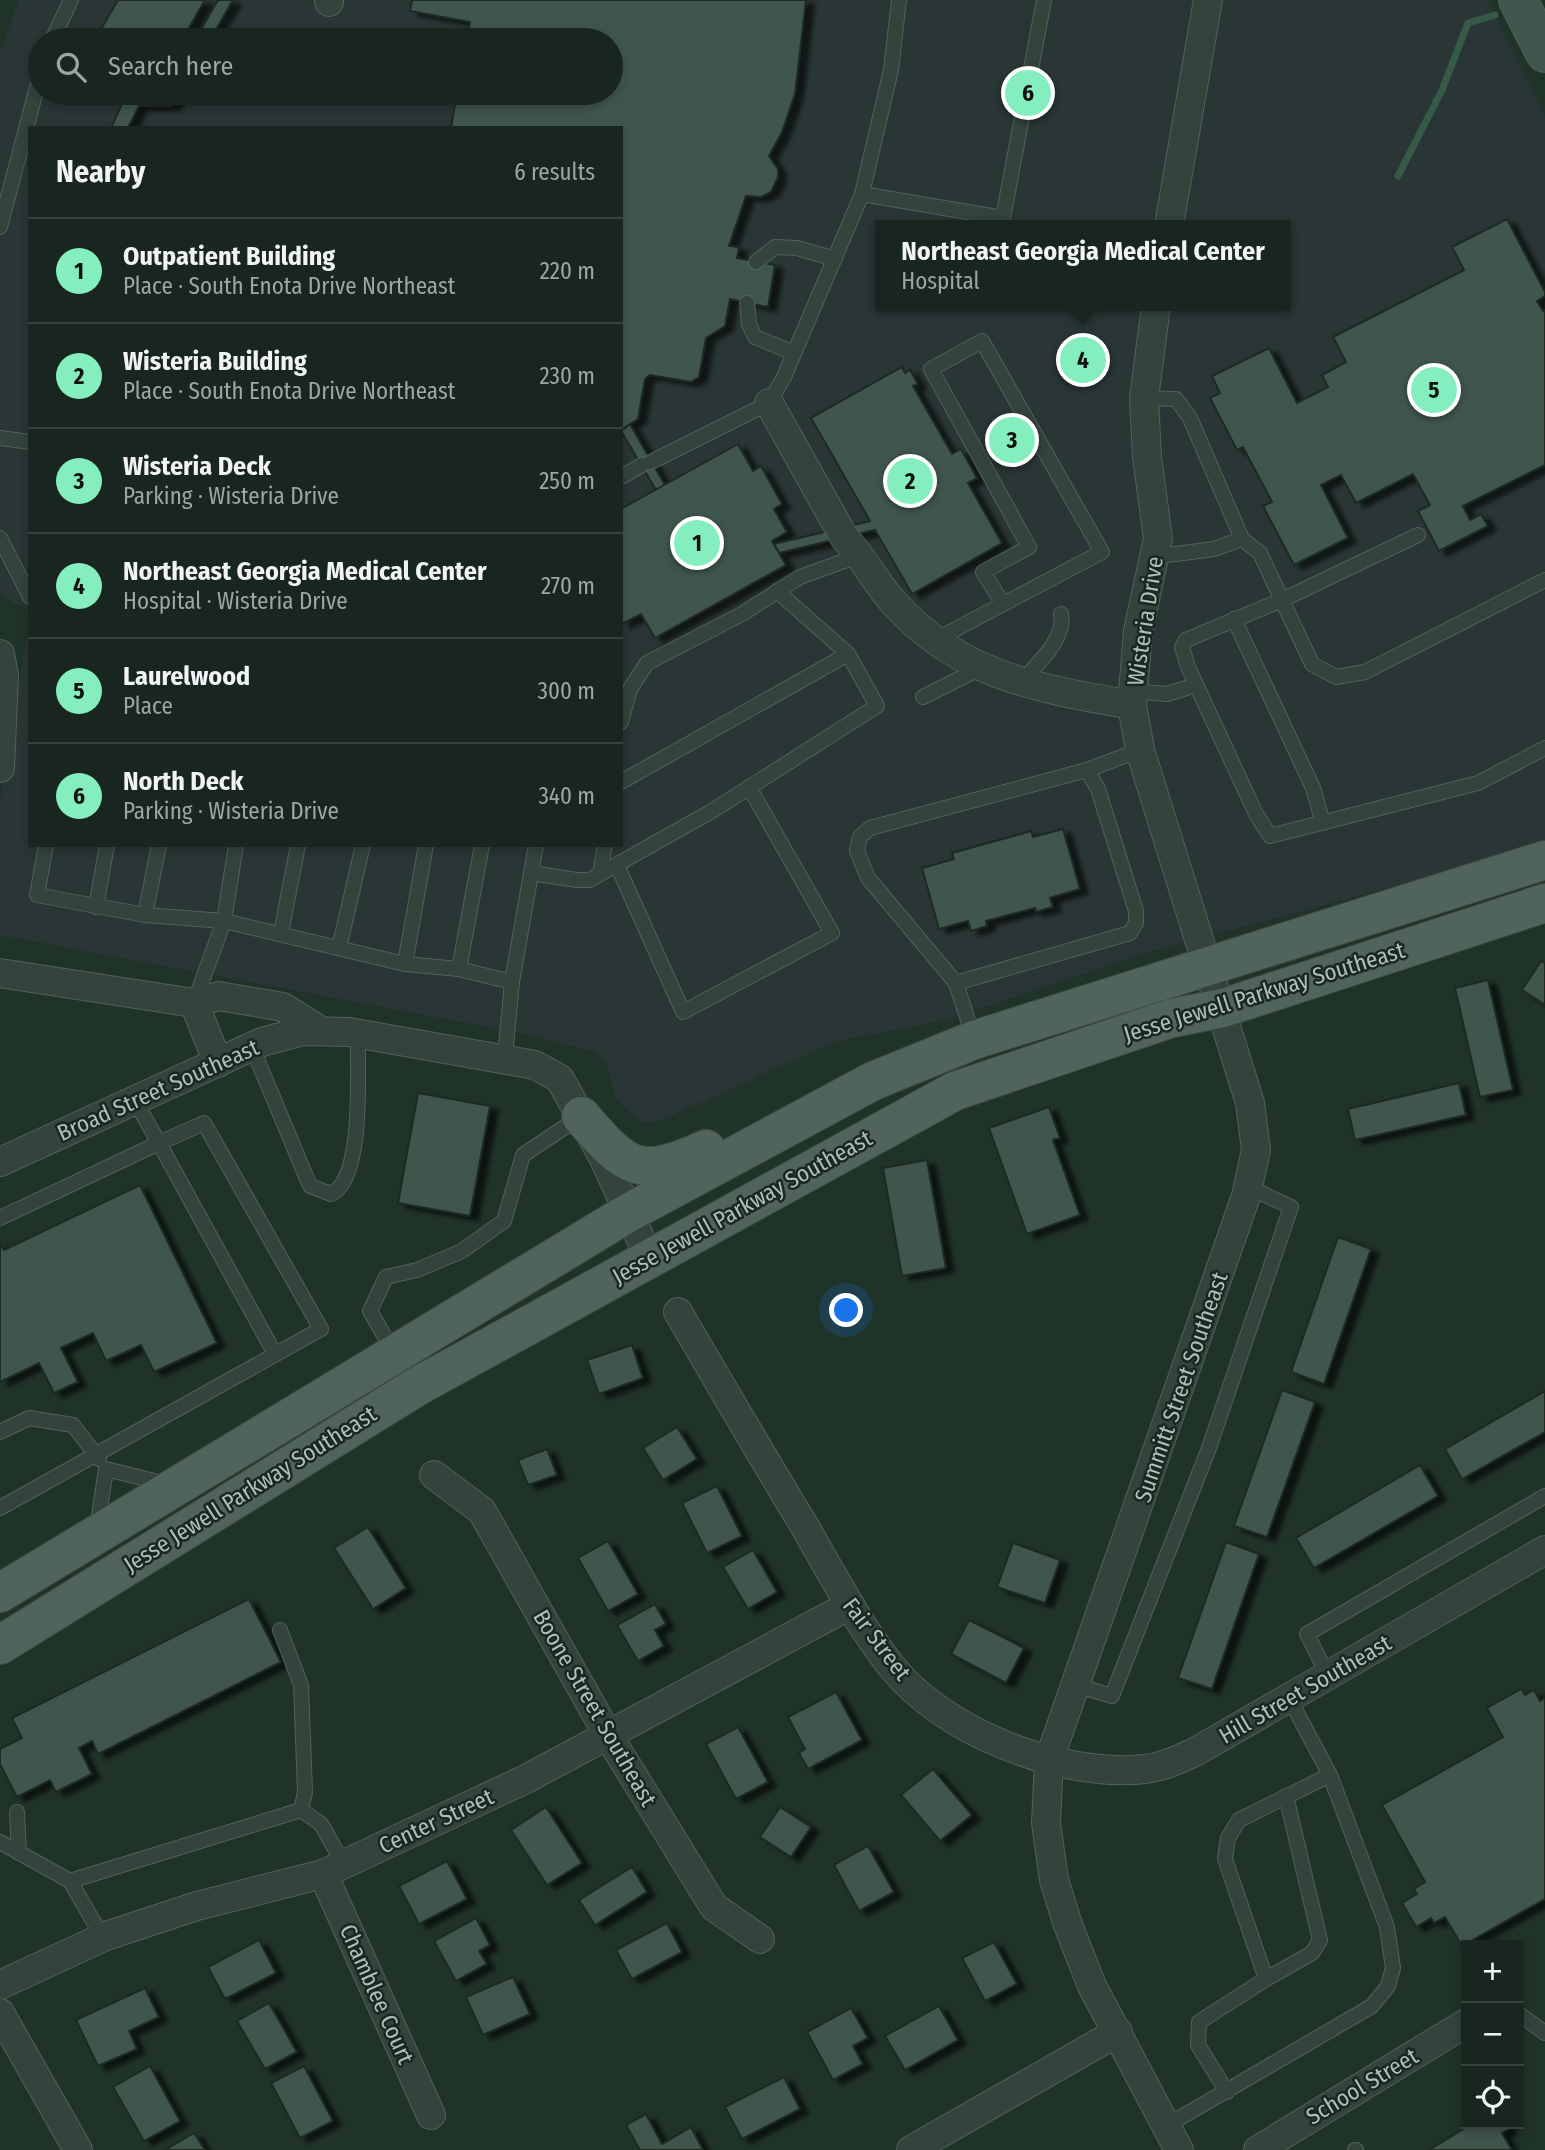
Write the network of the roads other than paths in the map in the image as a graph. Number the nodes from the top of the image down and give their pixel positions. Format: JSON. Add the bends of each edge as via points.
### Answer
{"nodes":[{"id":1,"x":71,"y":0,"type":"edge"},
{"id":2,"x":899,"y":0,"type":"edge"},
{"id":3,"x":1044,"y":0,"type":"edge"},
{"id":4,"x":1208,"y":0,"type":"edge"},
{"id":5,"x":1518,"y":0,"type":"edge"},
{"id":6,"x":58,"y":28,"type":"edge"},
{"id":7,"x":1545,"y":53,"type":"edge"},
{"id":8,"x":32,"y":105,"type":"edge"},
{"id":9,"x":862,"y":194,"type":"junction"},
{"id":10,"x":1170,"y":220,"type":"edge"},
{"id":11,"x":0,"y":227,"type":"edge"},
{"id":12,"x":835,"y":259,"type":"junction"},
{"id":13,"x":756,"y":262,"type":"dead end"},
{"id":14,"x":747,"y":303,"type":"dead end"},
{"id":15,"x":1155,"y":311,"type":"edge"},
{"id":16,"x":794,"y":353,"type":"junction"},
{"id":17,"x":1144,"y":398,"type":"junction"},
{"id":18,"x":769,"y":403,"type":"junction"},
{"id":19,"x":0,"y":438,"type":"edge"},
{"id":20,"x":28,"y":442,"type":"edge"},
{"id":21,"x":623,"y":476,"type":"edge"},
{"id":22,"x":1418,"y":535,"type":"dead end"},
{"id":23,"x":0,"y":538,"type":"edge"},
{"id":24,"x":1242,"y":539,"type":"junction"},
{"id":25,"x":861,"y":555,"type":"junction"},
{"id":26,"x":1152,"y":557,"type":"junction"},
{"id":27,"x":1545,"y":580,"type":"edge"},
{"id":28,"x":28,"y":588,"type":"edge"},
{"id":29,"x":777,"y":591,"type":"junction"},
{"id":30,"x":1282,"y":600,"type":"junction"},
{"id":31,"x":1003,"y":604,"type":"junction"},
{"id":32,"x":1061,"y":614,"type":"dead end"},
{"id":33,"x":1234,"y":619,"type":"junction"},
{"id":34,"x":935,"y":640,"type":"junction"},
{"id":35,"x":0,"y":654,"type":"edge"},
{"id":36,"x":848,"y":654,"type":"junction"},
{"id":37,"x":982,"y":667,"type":"junction"},
{"id":38,"x":1020,"y":683,"type":"junction"},
{"id":39,"x":1196,"y":685,"type":"junction"},
{"id":40,"x":923,"y":697,"type":"dead end"},
{"id":41,"x":1133,"y":698,"type":"junction"},
{"id":42,"x":623,"y":715,"type":"edge"},
{"id":43,"x":1545,"y":748,"type":"edge"},
{"id":44,"x":1140,"y":750,"type":"junction"},
{"id":45,"x":0,"y":768,"type":"edge"},
{"id":46,"x":1087,"y":770,"type":"junction"},
{"id":47,"x":623,"y":781,"type":"edge"},
{"id":48,"x":750,"y":787,"type":"junction"},
{"id":49,"x":1323,"y":823,"type":"junction"},
{"id":50,"x":47,"y":847,"type":"edge"},
{"id":51,"x":107,"y":847,"type":"edge"},
{"id":52,"x":159,"y":847,"type":"edge"},
{"id":53,"x":236,"y":847,"type":"edge"},
{"id":54,"x":298,"y":847,"type":"edge"},
{"id":55,"x":363,"y":847,"type":"edge"},
{"id":56,"x":426,"y":847,"type":"edge"},
{"id":57,"x":482,"y":847,"type":"edge"},
{"id":58,"x":536,"y":847,"type":"edge"},
{"id":59,"x":605,"y":847,"type":"edge"},
{"id":60,"x":1545,"y":860,"type":"edge"},
{"id":61,"x":617,"y":865,"type":"junction"},
{"id":62,"x":531,"y":873,"type":"junction"},
{"id":63,"x":600,"y":874,"type":"junction"},
{"id":64,"x":1545,"y":903,"type":"edge"},
{"id":65,"x":96,"y":906,"type":"junction"},
{"id":66,"x":145,"y":915,"type":"junction"},
{"id":67,"x":224,"y":921,"type":"junction"},
{"id":68,"x":281,"y":933,"type":"junction"},
{"id":69,"x":339,"y":948,"type":"junction"},
{"id":70,"x":405,"y":964,"type":"junction"},
{"id":71,"x":1209,"y":966,"type":"junction"},
{"id":72,"x":459,"y":969,"type":"junction"},
{"id":73,"x":0,"y":973,"type":"edge"},
{"id":74,"x":512,"y":982,"type":"junction"},
{"id":75,"x":956,"y":983,"type":"junction"},
{"id":76,"x":194,"y":1003,"type":"junction"},
{"id":77,"x":1223,"y":1008,"type":"junction"},
{"id":78,"x":321,"y":1031,"type":"junction"},
{"id":79,"x":358,"y":1034,"type":"junction"},
{"id":80,"x":974,"y":1040,"type":"junction"},
{"id":81,"x":252,"y":1046,"type":"junction"},
{"id":82,"x":505,"y":1057,"type":"junction"},
{"id":83,"x":218,"y":1063,"type":"junction"},
{"id":84,"x":873,"y":1081,"type":"junction"},
{"id":85,"x":135,"y":1101,"type":"junction"},
{"id":86,"x":581,"y":1116,"type":"junction"},
{"id":87,"x":159,"y":1143,"type":"junction"},
{"id":88,"x":0,"y":1162,"type":"edge"},
{"id":89,"x":1248,"y":1187,"type":"junction"},
{"id":90,"x":628,"y":1213,"type":"junction"},
{"id":91,"x":0,"y":1218,"type":"edge"},
{"id":92,"x":649,"y":1257,"type":"junction"},
{"id":93,"x":678,"y":1312,"type":"dead end"},
{"id":94,"x":394,"y":1353,"type":"junction"},
{"id":95,"x":275,"y":1354,"type":"junction"},
{"id":96,"x":0,"y":1432,"type":"edge"},
{"id":97,"x":95,"y":1454,"type":"junction"},
{"id":98,"x":106,"y":1469,"type":"junction"},
{"id":99,"x":434,"y":1475,"type":"dead end"},
{"id":100,"x":174,"y":1486,"type":"junction"},
{"id":101,"x":1545,"y":1496,"type":"edge"},
{"id":102,"x":0,"y":1508,"type":"edge"},
{"id":103,"x":96,"y":1534,"type":"junction"},
{"id":104,"x":1545,"y":1550,"type":"edge"},
{"id":105,"x":0,"y":1593,"type":"edge"},
{"id":106,"x":850,"y":1605,"type":"junction"},
{"id":107,"x":280,"y":1630,"type":"dead end"},
{"id":108,"x":0,"y":1645,"type":"edge"},
{"id":109,"x":1328,"y":1676,"type":"junction"},
{"id":110,"x":1075,"y":1685,"type":"junction"},
{"id":111,"x":1289,"y":1698,"type":"junction"},
{"id":112,"x":608,"y":1735,"type":"junction"},
{"id":113,"x":1049,"y":1760,"type":"junction"},
{"id":114,"x":1330,"y":1775,"type":"junction"},
{"id":115,"x":1286,"y":1796,"type":"junction"},
{"id":116,"x":301,"y":1810,"type":"junction"},
{"id":117,"x":17,"y":1812,"type":"dead end"},
{"id":118,"x":0,"y":1843,"type":"edge"},
{"id":119,"x":19,"y":1853,"type":"junction"},
{"id":120,"x":333,"y":1869,"type":"junction"},
{"id":121,"x":69,"y":1881,"type":"junction"},
{"id":122,"x":103,"y":1938,"type":"junction"},
{"id":123,"x":760,"y":1939,"type":"dead end"},
{"id":124,"x":1266,"y":1979,"type":"junction"},
{"id":125,"x":0,"y":1985,"type":"edge"},
{"id":126,"x":0,"y":2013,"type":"edge"},
{"id":127,"x":1524,"y":2018,"type":"edge"},
{"id":128,"x":1461,"y":2026,"type":"edge"},
{"id":129,"x":1118,"y":2032,"type":"junction"},
{"id":130,"x":1545,"y":2033,"type":"edge"},
{"id":131,"x":1227,"y":2092,"type":"junction"},
{"id":132,"x":431,"y":2115,"type":"dead end"},
{"id":133,"x":1172,"y":2138,"type":"edge"},
{"id":134,"x":78,"y":2150,"type":"edge"},
{"id":135,"x":911,"y":2150,"type":"edge"},
{"id":136,"x":1258,"y":2150,"type":"edge"}],
"edges":[{"from":1,"to":6,"type":"lane"},
{"from":2,"to":9,"type":"lane","via":[[891,69]]},
{"from":3,"to":9,"type":"lane","via":[[1003,218]]},
{"from":4,"to":10,"type":"street"},
{"from":5,"to":7,"type":"main road"},
{"from":8,"to":11,"type":"lane"},
{"from":9,"to":12,"type":"lane"},
{"from":12,"to":13,"type":"lane","via":[[775,247]]},
{"from":12,"to":16,"type":"lane"},
{"from":14,"to":16,"type":"lane","via":[[755,337]]},
{"from":15,"to":17,"type":"street","name":"Wisteria Drive"},
{"from":16,"to":18,"type":"lane"},
{"from":17,"to":24,"type":"lane","via":[[1176,399],[1190,418]]},
{"from":17,"to":26,"type":"street","name":"Wisteria Drive","via":[[1158,539]]},
{"from":18,"to":21,"type":"lane"},
{"from":18,"to":25,"type":"street","via":[[844,537]]},
{"from":19,"to":20,"type":"lane"},
{"from":22,"to":30,"type":"lane"},
{"from":23,"to":28,"type":"lane"},
{"from":24,"to":26,"type":"lane","via":[[1214,549]]},
{"from":24,"to":30,"type":"lane","via":[[1260,553]]},
{"from":25,"to":29,"type":"lane","via":[[800,577]]},
{"from":25,"to":34,"type":"street","via":[[895,604]]},
{"from":26,"to":41,"type":"street","name":"Wisteria Drive","via":[[1138,631]]},
{"from":27,"to":30,"type":"lane","via":[[1366,672],[1336,677],[1312,664]]},
{"from":29,"to":36,"type":"lane"},
{"from":29,"to":42,"type":"lane","via":[[647,663],[630,689]]},
{"from":30,"to":33,"type":"lane"},
{"from":31,"to":31,"type":"lane","via":[[1102,552],[982,341],[931,369],[1030,547],[982,572]]},
{"from":31,"to":34,"type":"lane"},
{"from":32,"to":38,"type":"lane","via":[[1063,625],[1053,645]]},
{"from":33,"to":39,"type":"lane","via":[[1186,640],[1182,647]]},
{"from":33,"to":49,"type":"lane","via":[[1312,788]]},
{"from":34,"to":37,"type":"street"},
{"from":35,"to":45,"type":"street","via":[[4,675]]},
{"from":36,"to":47,"type":"lane"},
{"from":36,"to":48,"type":"lane","via":[[877,706]]},
{"from":37,"to":38,"type":"street"},
{"from":37,"to":40,"type":"lane"},
{"from":38,"to":41,"type":"street"},
{"from":39,"to":41,"type":"lane"},
{"from":39,"to":49,"type":"lane","via":[[1270,836]]},
{"from":41,"to":44,"type":"street","name":"Wisteria Drive"},
{"from":43,"to":49,"type":"lane","via":[[1478,783]]},
{"from":44,"to":46,"type":"lane"},
{"from":44,"to":71,"type":"street","name":"Wisteria Drive"},
{"from":46,"to":75,"type":"lane","via":[[1098,789],[1136,911],[1130,933]]},
{"from":46,"to":75,"type":"lane","via":[[870,828],[860,837],[857,851],[868,878]]},
{"from":48,"to":61,"type":"lane"},
{"from":48,"to":61,"type":"lane","via":[[832,933],[683,1012]]},
{"from":50,"to":65,"type":"lane","via":[[37,895]]},
{"from":51,"to":65,"type":"lane"},
{"from":52,"to":66,"type":"lane"},
{"from":53,"to":67,"type":"lane"},
{"from":54,"to":68,"type":"lane"},
{"from":55,"to":69,"type":"lane"},
{"from":56,"to":70,"type":"lane"},
{"from":57,"to":72,"type":"lane"},
{"from":58,"to":62,"type":"lane"},
{"from":59,"to":63,"type":"lane"},
{"from":60,"to":71,"type":"main road","name":"Jesse Jewell Parkway Southeast"},
{"from":61,"to":63,"type":"lane"},
{"from":62,"to":63,"type":"lane","via":[[577,880]]},
{"from":62,"to":74,"type":"lane"},
{"from":64,"to":77,"type":"main road","name":"Jesse Jewell Parkway Southeast"},
{"from":65,"to":66,"type":"lane"},
{"from":66,"to":67,"type":"lane"},
{"from":67,"to":68,"type":"lane"},
{"from":67,"to":76,"type":"lane"},
{"from":68,"to":69,"type":"lane"},
{"from":69,"to":70,"type":"lane"},
{"from":70,"to":72,"type":"lane"},
{"from":71,"to":77,"type":"street","name":"Wisteria Drive"},
{"from":71,"to":80,"type":"main road","name":"Jesse Jewell Parkway Southeast"},
{"from":72,"to":74,"type":"lane"},
{"from":73,"to":76,"type":"street"},
{"from":74,"to":82,"type":"lane"},
{"from":75,"to":80,"type":"lane"},
{"from":76,"to":78,"type":"street","via":[[219,996],[283,1007]]},
{"from":76,"to":83,"type":"street"},
{"from":77,"to":89,"type":"street","name":"Summitt Street Southeast","via":[[1250,1103],[1256,1150]]},
{"from":77,"to":92,"type":"main road","name":"Jesse Jewell Parkway Southeast","via":[[1172,1018],[955,1091]]},
{"from":78,"to":79,"type":"street","name":"Broad Street Southeast"},
{"from":78,"to":81,"type":"street","name":"Broad Street Southeast","via":[[286,1034]]},
{"from":79,"to":81,"type":"lane","via":[[355,1148],[346,1179],[340,1190],[331,1194],[310,1186]]},
{"from":79,"to":82,"type":"street","name":"Broad Street Southeast"},
{"from":80,"to":84,"type":"main road","name":"Jesse Jewell Parkway Southeast"},
{"from":81,"to":83,"type":"street","name":"Broad Street Southeast"},
{"from":82,"to":86,"type":"street","name":"Broad Street Southeast","via":[[535,1065],[560,1079]]},
{"from":83,"to":85,"type":"street","name":"Broad Street Southeast"},
{"from":84,"to":86,"type":"main road","via":[[790,1106],[680,1161],[652,1168],[628,1163],[612,1152]]},
{"from":84,"to":90,"type":"main road","name":"Jesse Jewell Parkway Southeast"},
{"from":85,"to":87,"type":"lane"},
{"from":85,"to":88,"type":"street","name":"Broad Street Southeast"},
{"from":86,"to":90,"type":"street","name":"Broad Street Southeast"},
{"from":86,"to":94,"type":"lane","via":[[523,1155],[504,1222],[462,1251],[386,1277],[370,1311]]},
{"from":87,"to":91,"type":"lane"},
{"from":87,"to":95,"type":"lane"},
{"from":87,"to":95,"type":"lane","via":[[204,1123],[321,1329]]},
{"from":89,"to":110,"type":"street","name":"Summitt Street Southeast","via":[[1217,1287]]},
{"from":89,"to":110,"type":"lane","via":[[1291,1207],[1209,1448],[1112,1696]]},
{"from":90,"to":92,"type":"street","name":"Broad Street Southeast"},
{"from":90,"to":94,"type":"main road","name":"Jesse Jewell Parkway Southeast"},
{"from":92,"to":108,"type":"main road","name":"Jesse Jewell Parkway Southeast","via":[[407,1393]]},
{"from":93,"to":106,"type":"street","name":"Fair Street"},
{"from":94,"to":100,"type":"main road","name":"Jesse Jewell Parkway Southeast"},
{"from":95,"to":97,"type":"lane"},
{"from":96,"to":97,"type":"lane","via":[[29,1418],[73,1425]]},
{"from":97,"to":98,"type":"lane"},
{"from":97,"to":102,"type":"lane"},
{"from":98,"to":100,"type":"lane"},
{"from":98,"to":103,"type":"lane"},
{"from":99,"to":112,"type":"street","name":"Boone Street Southeast","via":[[482,1511]]},
{"from":100,"to":103,"type":"main road","name":"Jesse Jewell Parkway Southeast"},
{"from":101,"to":109,"type":"lane","via":[[1307,1634]]},
{"from":103,"to":105,"type":"main road","name":"Jesse Jewell Parkway Southeast"},
{"from":104,"to":109,"type":"street","name":"Hill Street Southeast"},
{"from":106,"to":112,"type":"street","name":"Center Street"},
{"from":106,"to":113,"type":"street","name":"Fair Street","via":[[893,1668],[938,1710],[982,1735]]},
{"from":107,"to":116,"type":"lane","via":[[301,1685],[305,1793]]},
{"from":109,"to":111,"type":"street","name":"Hill Street Southeast"},
{"from":110,"to":113,"type":"street","name":"Summitt Street Southeast"},
{"from":111,"to":113,"type":"street","name":"Hill Street Southeast","via":[[1168,1764],[1111,1770]]},
{"from":111,"to":114,"type":"lane"},
{"from":112,"to":120,"type":"street","name":"Center Street","via":[[526,1779]]},
{"from":112,"to":123,"type":"street","name":"Boone Street Southeast","via":[[714,1907]]},
{"from":113,"to":129,"type":"street","via":[[1046,1822],[1054,1880],[1092,1986]]},
{"from":114,"to":115,"type":"lane"},
{"from":114,"to":131,"type":"lane","via":[[1387,1927],[1393,1968],[1388,1986],[1373,2006]]},
{"from":115,"to":124,"type":"lane","via":[[1320,1940],[1312,1952]]},
{"from":115,"to":124,"type":"lane","via":[[1239,1820],[1228,1838],[1225,1859]]},
{"from":116,"to":120,"type":"lane","via":[[321,1824]]},
{"from":116,"to":121,"type":"lane"},
{"from":117,"to":119,"type":"lane"},
{"from":118,"to":119,"type":"lane"},
{"from":119,"to":121,"type":"lane"},
{"from":120,"to":122,"type":"street","name":"Center Street","via":[[197,1906]]},
{"from":120,"to":132,"type":"street","name":"Chamblee Court"},
{"from":121,"to":122,"type":"lane"},
{"from":122,"to":125,"type":"street","name":"Center Street"},
{"from":124,"to":131,"type":"lane","via":[[1199,2022],[1198,2045]]},
{"from":126,"to":134,"type":"street"},
{"from":127,"to":130,"type":"lane"},
{"from":128,"to":136,"type":"street","name":"School Street"},
{"from":129,"to":133,"type":"street"},
{"from":129,"to":135,"type":"street"},
{"from":131,"to":133,"type":"lane"}]}
